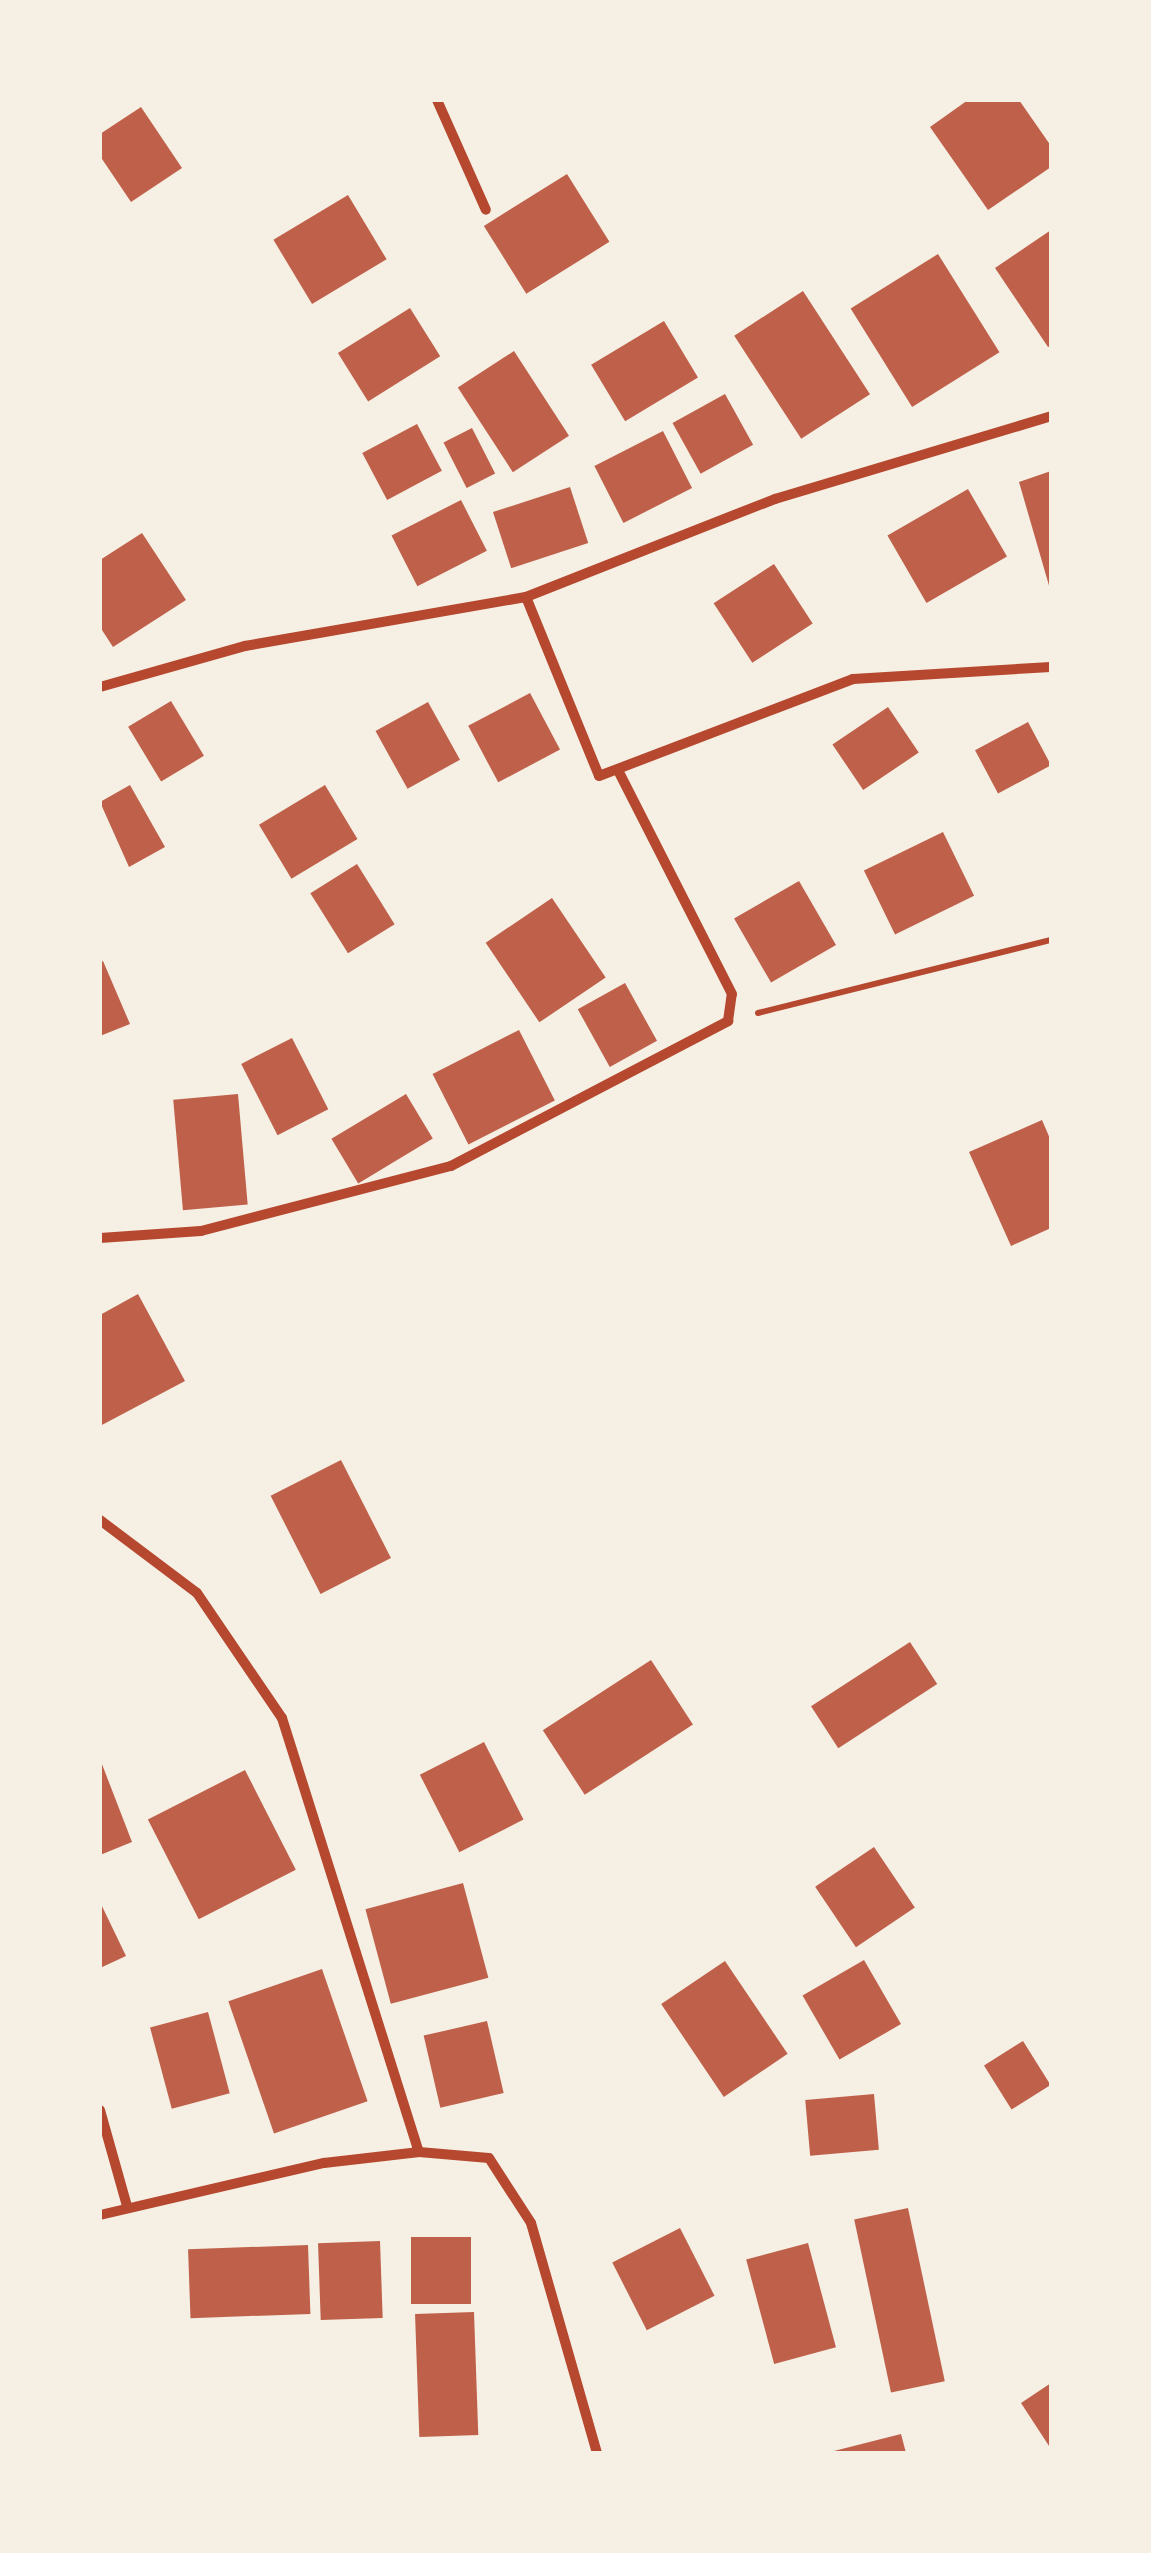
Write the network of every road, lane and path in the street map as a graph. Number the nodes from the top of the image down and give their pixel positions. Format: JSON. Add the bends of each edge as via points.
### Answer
{"nodes":[{"id":1,"x":437,"y":100,"type":"edge"},
{"id":2,"x":486,"y":210,"type":"dead end"},
{"id":3,"x":1051,"y":416,"type":"edge"},
{"id":4,"x":526,"y":597,"type":"junction"},
{"id":5,"x":1051,"y":667,"type":"edge"},
{"id":6,"x":100,"y":687,"type":"edge"},
{"id":7,"x":618,"y":770,"type":"junction"},
{"id":8,"x":1051,"y":940,"type":"edge"},
{"id":9,"x":728,"y":1021,"type":"junction"},
{"id":10,"x":100,"y":1238,"type":"edge"},
{"id":11,"x":100,"y":1520,"type":"edge"},
{"id":12,"x":100,"y":2110,"type":"edge"},
{"id":13,"x":419,"y":2152,"type":"junction"},
{"id":14,"x":127,"y":2206,"type":"junction"},
{"id":15,"x":100,"y":2215,"type":"edge"},
{"id":16,"x":597,"y":2453,"type":"edge"}],
"edges":[{"from":1,"to":2,"type":"street"},
{"from":3,"to":4,"type":"street","via":[[775,499]]},
{"from":4,"to":6,"type":"street","via":[[245,646]]},
{"from":4,"to":7,"type":"street","via":[[599,776]]},
{"from":5,"to":7,"type":"street","via":[[853,680]]},
{"from":7,"to":9,"type":"street","via":[[732,994]]},
{"from":8,"to":9,"type":"path"},
{"from":9,"to":10,"type":"street","via":[[451,1166],[201,1231]]},
{"from":11,"to":13,"type":"street","via":[[197,1593],[282,1718]]},
{"from":12,"to":14,"type":"street"},
{"from":13,"to":14,"type":"street","via":[[239,2177]]},
{"from":13,"to":16,"type":"street","via":[[488,2158],[505,2174],[531,2223]]},
{"from":14,"to":15,"type":"street"}]}
